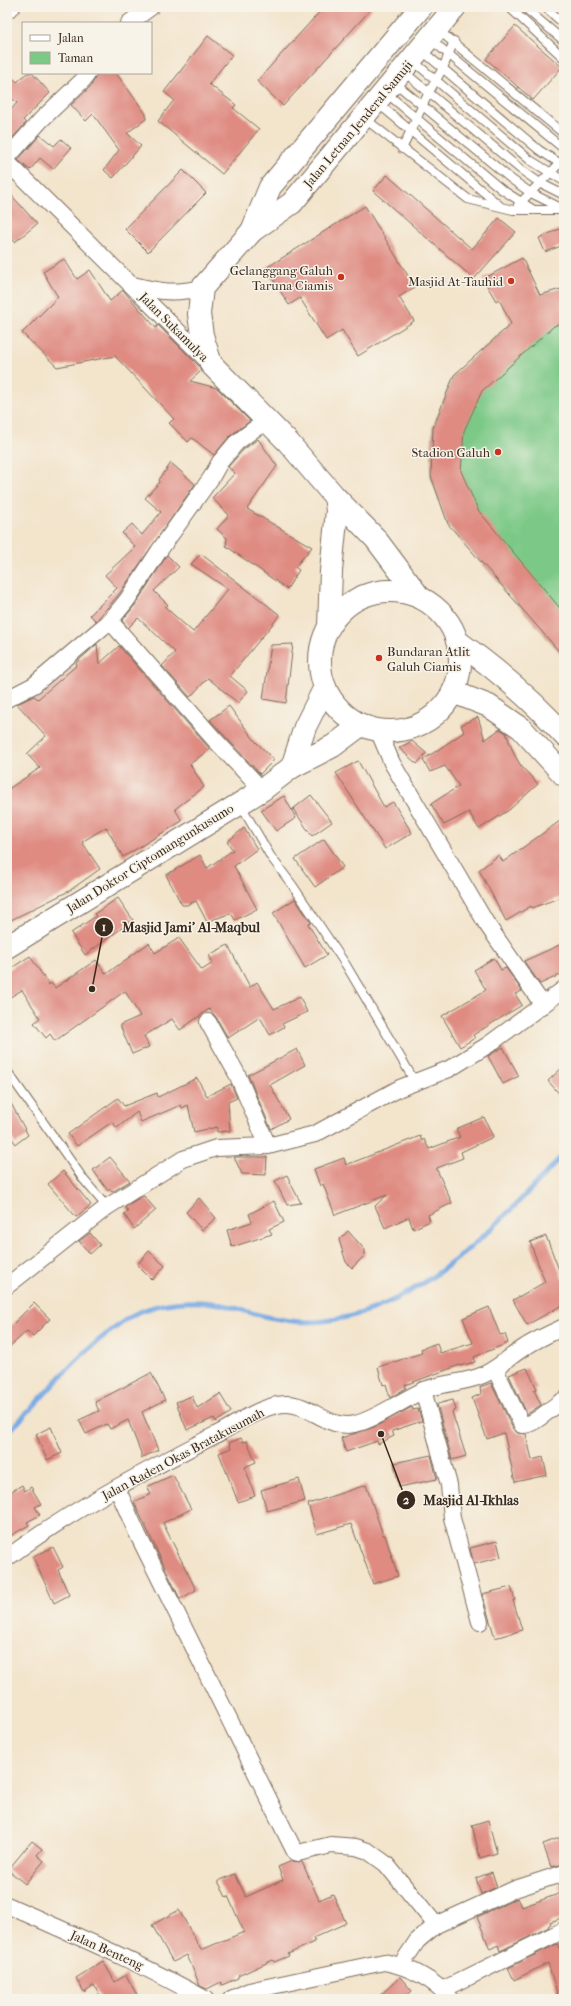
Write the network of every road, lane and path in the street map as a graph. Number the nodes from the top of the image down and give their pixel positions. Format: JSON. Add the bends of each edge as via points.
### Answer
{"nodes":[{"id":1,"x":12,"y":7,"type":"edge"},
{"id":2,"x":151,"y":7,"type":"edge"},
{"id":3,"x":455,"y":7,"type":"edge"},
{"id":4,"x":509,"y":7,"type":"edge"},
{"id":5,"x":524,"y":7,"type":"edge"},
{"id":6,"x":544,"y":7,"type":"edge"},
{"id":7,"x":7,"y":10,"type":"edge"},
{"id":8,"x":415,"y":15,"type":"edge"},
{"id":9,"x":130,"y":22,"type":"edge"},
{"id":10,"x":564,"y":24,"type":"edge"},
{"id":11,"x":564,"y":40,"type":"edge"},
{"id":12,"x":450,"y":54,"type":"junction"},
{"id":13,"x":564,"y":58,"type":"edge"},
{"id":14,"x":407,"y":68,"type":"junction"},
{"id":15,"x":443,"y":68,"type":"junction"},
{"id":16,"x":87,"y":74,"type":"edge"},
{"id":17,"x":436,"y":79,"type":"junction"},
{"id":18,"x":428,"y":92,"type":"junction"},
{"id":19,"x":422,"y":104,"type":"junction"},
{"id":20,"x":417,"y":118,"type":"junction"},
{"id":21,"x":411,"y":132,"type":"junction"},
{"id":22,"x":564,"y":134,"type":"edge"},
{"id":23,"x":402,"y":148,"type":"junction"},
{"id":24,"x":564,"y":149,"type":"edge"},
{"id":25,"x":7,"y":158,"type":"edge"},
{"id":26,"x":7,"y":162,"type":"edge"},
{"id":27,"x":563,"y":163,"type":"edge"},
{"id":28,"x":550,"y":173,"type":"junction"},
{"id":29,"x":564,"y":180,"type":"edge"},
{"id":30,"x":540,"y":183,"type":"junction"},
{"id":31,"x":531,"y":193,"type":"junction"},
{"id":32,"x":564,"y":196,"type":"edge"},
{"id":33,"x":521,"y":203,"type":"junction"},
{"id":34,"x":504,"y":208,"type":"junction"},
{"id":35,"x":513,"y":210,"type":"junction"},
{"id":36,"x":564,"y":210,"type":"edge"},
{"id":37,"x":535,"y":211,"type":"junction"},
{"id":38,"x":252,"y":231,"type":"junction"},
{"id":39,"x":131,"y":284,"type":"junction"},
{"id":40,"x":202,"y":288,"type":"junction"},
{"id":41,"x":211,"y":364,"type":"junction"},
{"id":42,"x":268,"y":421,"type":"junction"},
{"id":43,"x":335,"y":497,"type":"junction"},
{"id":44,"x":420,"y":598,"type":"junction"},
{"id":45,"x":110,"y":621,"type":"junction"},
{"id":46,"x":329,"y":627,"type":"junction"},
{"id":47,"x":457,"y":641,"type":"junction"},
{"id":48,"x":325,"y":687,"type":"junction"},
{"id":49,"x":453,"y":692,"type":"junction"},
{"id":50,"x":7,"y":699,"type":"edge"},
{"id":51,"x":370,"y":728,"type":"junction"},
{"id":52,"x":564,"y":735,"type":"edge"},
{"id":53,"x":292,"y":767,"type":"junction"},
{"id":54,"x":564,"y":774,"type":"edge"},
{"id":55,"x":262,"y":790,"type":"junction"},
{"id":56,"x":239,"y":803,"type":"junction"},
{"id":57,"x":7,"y":946,"type":"edge"},
{"id":58,"x":564,"y":989,"type":"edge"},
{"id":59,"x":543,"y":1005,"type":"junction"},
{"id":60,"x":208,"y":1022,"type":"dead end"},
{"id":61,"x":7,"y":1071,"type":"edge"},
{"id":62,"x":413,"y":1083,"type":"junction"},
{"id":63,"x":268,"y":1146,"type":"junction"},
{"id":64,"x":107,"y":1208,"type":"junction"},
{"id":65,"x":7,"y":1286,"type":"edge"},
{"id":66,"x":564,"y":1327,"type":"edge"},
{"id":67,"x":494,"y":1369,"type":"junction"},
{"id":68,"x":423,"y":1390,"type":"junction"},
{"id":69,"x":564,"y":1400,"type":"edge"},
{"id":70,"x":117,"y":1488,"type":"junction"},
{"id":71,"x":7,"y":1558,"type":"edge"},
{"id":72,"x":480,"y":1622,"type":"dead end"},
{"id":73,"x":564,"y":1873,"type":"edge"},
{"id":74,"x":7,"y":1905,"type":"edge"},
{"id":75,"x":436,"y":1925,"type":"junction"},
{"id":76,"x":564,"y":1930,"type":"edge"},
{"id":77,"x":401,"y":1965,"type":"junction"},
{"id":78,"x":447,"y":1994,"type":"edge"},
{"id":79,"x":205,"y":1999,"type":"edge"},
{"id":80,"x":231,"y":1999,"type":"edge"}],
"edges":[{"from":1,"to":7,"type":"street"},
{"from":2,"to":9,"type":"street"},
{"from":3,"to":14,"type":"main road","name":"Jalan Letnan Jenderal Samuji"},
{"from":4,"to":13,"type":"lane"},
{"from":5,"to":11,"type":"lane"},
{"from":6,"to":10,"type":"lane"},
{"from":8,"to":14,"type":"main road"},
{"from":8,"to":38,"type":"main road","name":"Jalan Letnan Jenderal Samuji","via":[[270,187]]},
{"from":12,"to":14,"type":"lane"},
{"from":12,"to":14,"type":"lane"},
{"from":12,"to":15,"type":"lane"},
{"from":12,"to":24,"type":"lane"},
{"from":14,"to":15,"type":"lane"},
{"from":14,"to":17,"type":"lane"},
{"from":14,"to":18,"type":"lane"},
{"from":14,"to":19,"type":"lane"},
{"from":14,"to":20,"type":"lane"},
{"from":14,"to":21,"type":"lane"},
{"from":14,"to":22,"type":"lane"},
{"from":14,"to":23,"type":"lane"},
{"from":14,"to":38,"type":"main road","name":"Jalan Letnan Jenderal Samuji","via":[[292,203]]},
{"from":15,"to":17,"type":"lane"},
{"from":15,"to":27,"type":"lane","via":[[539,150]]},
{"from":16,"to":25,"type":"street"},
{"from":17,"to":18,"type":"lane"},
{"from":17,"to":28,"type":"lane","via":[[530,160]]},
{"from":18,"to":19,"type":"lane"},
{"from":18,"to":30,"type":"lane"},
{"from":19,"to":20,"type":"lane"},
{"from":19,"to":31,"type":"lane","via":[[510,179]]},
{"from":20,"to":21,"type":"lane"},
{"from":20,"to":33,"type":"lane"},
{"from":21,"to":23,"type":"lane"},
{"from":21,"to":34,"type":"lane"},
{"from":23,"to":34,"type":"lane","via":[[468,199]]},
{"from":26,"to":39,"type":"street","name":"Jalan Sukamulya"},
{"from":27,"to":28,"type":"lane"},
{"from":28,"to":29,"type":"lane"},
{"from":28,"to":30,"type":"lane"},
{"from":30,"to":31,"type":"lane"},
{"from":30,"to":32,"type":"lane"},
{"from":31,"to":33,"type":"lane"},
{"from":31,"to":36,"type":"lane"},
{"from":33,"to":35,"type":"lane"},
{"from":33,"to":37,"type":"lane"},
{"from":34,"to":35,"type":"lane"},
{"from":35,"to":37,"type":"lane"},
{"from":36,"to":37,"type":"lane"},
{"from":38,"to":40,"type":"main road","name":"Jalan Letnan Jenderal Samuji"},
{"from":39,"to":40,"type":"street","via":[[162,293]]},
{"from":39,"to":41,"type":"street","name":"Jalan Sukamulya"},
{"from":40,"to":41,"type":"main road","via":[[199,314],[202,336]]},
{"from":41,"to":42,"type":"main road","name":"Jalan Sukamulya"},
{"from":42,"to":43,"type":"main road","name":"Jalan Sukamulya"},
{"from":42,"to":45,"type":"street","via":[[236,443],[220,462]]},
{"from":43,"to":44,"type":"main road","name":"Jalan Sukamulya","via":[[375,538]]},
{"from":43,"to":46,"type":"main road","via":[[337,510]]},
{"from":44,"to":46,"type":"main road","via":[[406,593],[376,593],[349,605]]},
{"from":44,"to":47,"type":"main road","via":[[443,615],[452,627]]},
{"from":45,"to":50,"type":"street","via":[[34,685]]},
{"from":45,"to":55,"type":"street"},
{"from":46,"to":48,"type":"main road","via":[[321,650],[320,663]]},
{"from":47,"to":49,"type":"main road","via":[[460,658]]},
{"from":47,"to":52,"type":"main road","via":[[503,675]]},
{"from":48,"to":51,"type":"main road","via":[[339,709],[349,718]]},
{"from":48,"to":53,"type":"main road","via":[[305,727]]},
{"from":49,"to":51,"type":"main road","via":[[430,719],[419,724],[396,731]]},
{"from":49,"to":54,"type":"main road","via":[[489,706],[521,728]]},
{"from":51,"to":53,"type":"main road","name":"Jalan Doktor Ciptomangunkusumo"},
{"from":51,"to":59,"type":"street","via":[[486,923]]},
{"from":53,"to":55,"type":"main road","name":"Jalan Doktor Ciptomangunkusumo"},
{"from":55,"to":56,"type":"main road","name":"Jalan Doktor Ciptomangunkusumo"},
{"from":56,"to":57,"type":"main road","name":"Jalan Doktor Ciptomangunkusumo"},
{"from":56,"to":62,"type":"lane","via":[[271,857],[346,965],[411,1075]]},
{"from":58,"to":59,"type":"street"},
{"from":59,"to":62,"type":"street","via":[[450,1069]]},
{"from":60,"to":63,"type":"street","via":[[237,1074]]},
{"from":61,"to":64,"type":"lane","via":[[84,1180]]},
{"from":62,"to":63,"type":"street","via":[[315,1134]]},
{"from":63,"to":64,"type":"street","via":[[216,1148],[184,1159]]},
{"from":64,"to":65,"type":"street"},
{"from":66,"to":67,"type":"street","name":"Jalan Raden Okas Bratakusumah","via":[[535,1340]]},
{"from":67,"to":68,"type":"street","name":"Jalan Raden Okas Bratakusumah","via":[[472,1379],[449,1382]]},
{"from":67,"to":69,"type":"street","via":[[522,1425],[534,1422]]},
{"from":68,"to":70,"type":"street","name":"Jalan Raden Okas Bratakusumah","via":[[356,1424],[342,1425],[332,1422],[298,1406],[273,1406]]},
{"from":68,"to":72,"type":"street","via":[[449,1485],[452,1518]]},
{"from":70,"to":71,"type":"street","name":"Jalan Raden Okas Bratakusumah"},
{"from":70,"to":75,"type":"street","via":[[295,1852],[331,1845],[356,1847],[368,1851],[386,1864]]},
{"from":73,"to":75,"type":"street","via":[[515,1889]]},
{"from":74,"to":79,"type":"street","name":"Jalan Benteng","via":[[111,1950],[171,1979]]},
{"from":75,"to":77,"type":"street","via":[[417,1941]]},
{"from":76,"to":78,"type":"street"},
{"from":77,"to":78,"type":"street","via":[[415,1971]]},
{"from":77,"to":80,"type":"street","via":[[384,1962],[367,1965],[249,1991]]}]}
